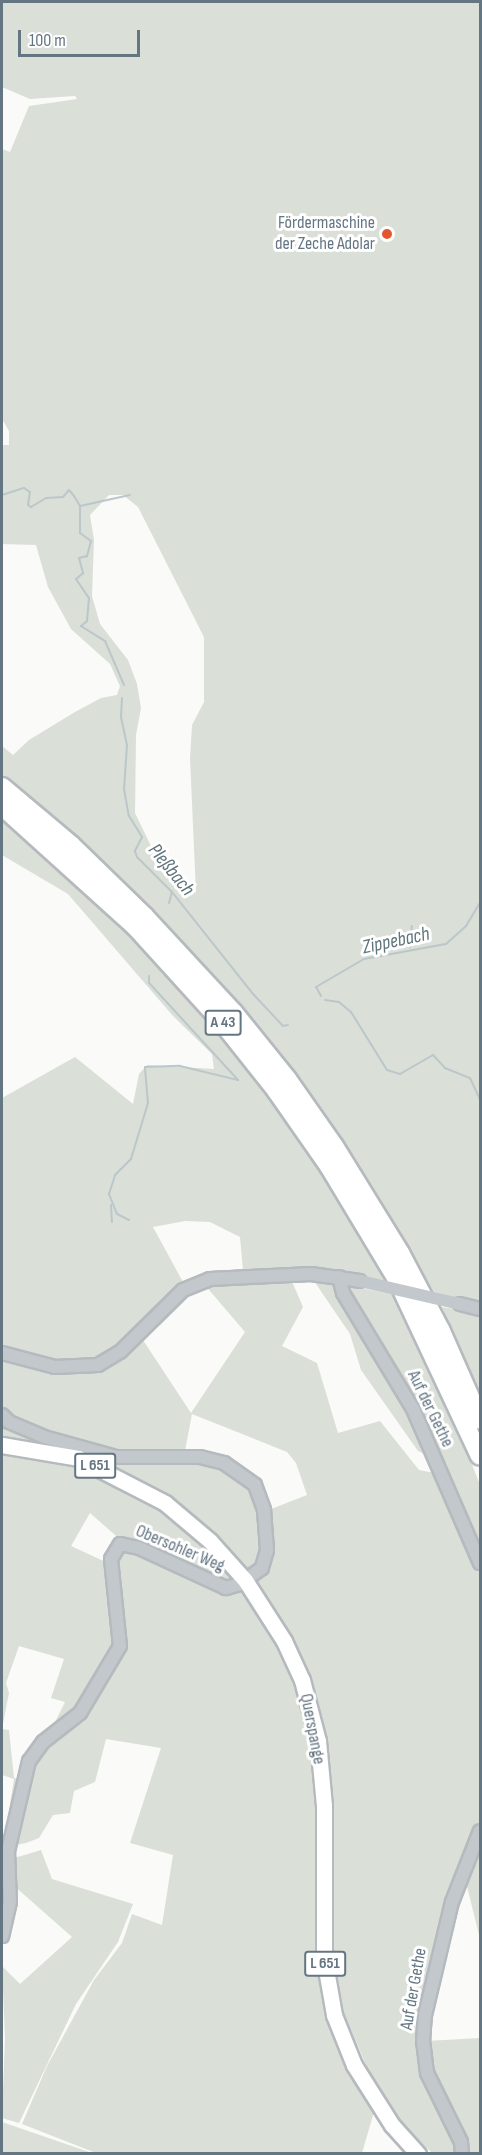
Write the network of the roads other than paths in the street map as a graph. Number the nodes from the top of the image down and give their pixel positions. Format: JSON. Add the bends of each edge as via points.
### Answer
{"nodes":[{"id":1,"x":2,"y":788,"type":"edge"},
{"id":2,"x":2,"y":806,"type":"edge"},
{"id":3,"x":339,"y":1277,"type":"junction"},
{"id":4,"x":480,"y":1309,"type":"edge"},
{"id":5,"x":2,"y":1353,"type":"edge"},
{"id":6,"x":2,"y":1415,"type":"edge"},
{"id":7,"x":480,"y":1420,"type":"edge"},
{"id":8,"x":2,"y":1445,"type":"edge"},
{"id":9,"x":480,"y":1456,"type":"edge"},
{"id":10,"x":480,"y":1563,"type":"edge"},
{"id":11,"x":245,"y":1580,"type":"junction"},
{"id":12,"x":480,"y":1831,"type":"edge"},
{"id":13,"x":2,"y":1936,"type":"edge"},
{"id":14,"x":418,"y":2154,"type":"edge"},
{"id":15,"x":462,"y":2154,"type":"edge"}],
"edges":[{"from":1,"to":7,"type":"highway","number":"A 43","via":[[93,866],[168,940],[287,1079],[400,1253],[441,1331]]},
{"from":2,"to":9,"type":"highway","number":"A 43","via":[[135,926],[222,1022],[276,1090],[329,1166],[397,1279]]},
{"from":3,"to":4,"type":"street","bridge":true},
{"from":3,"to":5,"type":"street","via":[[283,1274],[196,1283],[173,1299],[120,1352],[98,1365],[55,1367]]},
{"from":3,"to":10,"type":"street","name":"Auf der Gethe","via":[[343,1293],[412,1409]]},
{"from":6,"to":11,"type":"street","name":"Obersohler Weg","via":[[44,1437],[116,1457],[200,1458],[236,1470],[255,1485],[264,1510],[266,1532],[265,1562]]},
{"from":8,"to":11,"type":"main road","name":"Querspange","number":"L 651","via":[[78,1458],[122,1478],[178,1513]]},
{"from":11,"to":13,"type":"street","name":"Obersohler Weg","via":[[226,1588],[139,1548],[120,1544],[111,1559],[120,1646],[80,1713],[43,1742],[28,1761],[8,1851],[10,1902]]},
{"from":11,"to":14,"type":"main road","name":"Querspange","number":"L 651","via":[[293,1659],[318,1741],[324,1806],[324,1959],[336,2022],[370,2092]]},
{"from":12,"to":15,"type":"street","name":"Auf der Gethe","via":[[452,1902],[425,2015],[423,2042],[427,2073],[461,2142]]}]}
